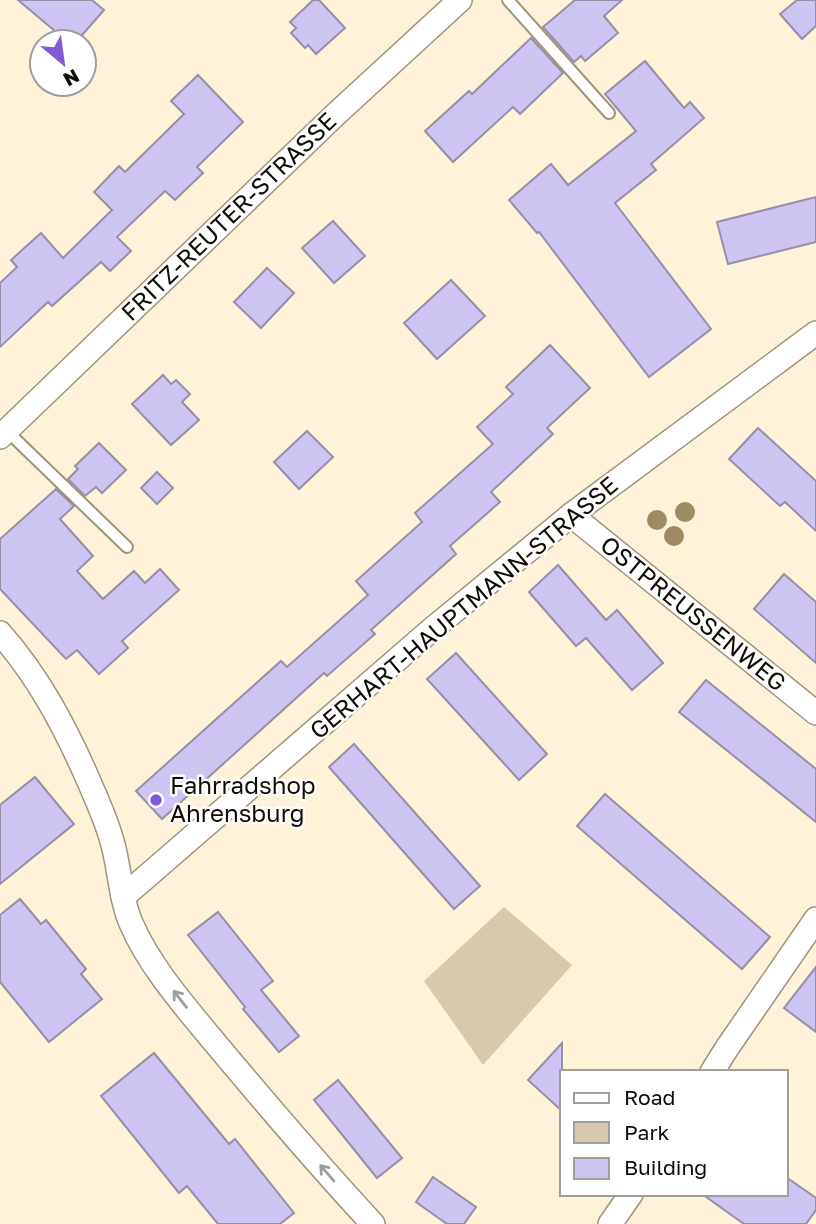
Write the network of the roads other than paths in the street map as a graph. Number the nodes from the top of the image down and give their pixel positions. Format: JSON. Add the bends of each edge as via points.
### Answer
{"nodes":[{"id":1,"x":460,"y":0,"type":"edge"},
{"id":2,"x":508,"y":0,"type":"edge"},
{"id":3,"x":609,"y":113,"type":"dead end"},
{"id":4,"x":816,"y":333,"type":"edge"},
{"id":5,"x":3,"y":434,"type":"edge"},
{"id":6,"x":571,"y":515,"type":"junction"},
{"id":7,"x":127,"y":547,"type":"dead end"},
{"id":8,"x":0,"y":633,"type":"edge"},
{"id":9,"x":816,"y":713,"type":"edge"},
{"id":10,"x":123,"y":897,"type":"junction"},
{"id":11,"x":816,"y":919,"type":"edge"},
{"id":12,"x":713,"y":1070,"type":"edge"},
{"id":13,"x":630,"y":1196,"type":"edge"},
{"id":14,"x":373,"y":1224,"type":"edge"},
{"id":15,"x":610,"y":1224,"type":"edge"}],
"edges":[{"from":1,"to":5,"type":"street","name":"FRITZ-REUTER-STRASSE"},
{"from":2,"to":3,"type":"lane"},
{"from":4,"to":6,"type":"street","name":"GERHART-HAUPTMANN-STRASSE"},
{"from":5,"to":7,"type":"lane"},
{"from":6,"to":9,"type":"street","name":"OSTPREUSSENWEG"},
{"from":6,"to":10,"type":"street","name":"GERHART-HAUPTMANN-STRASSE"},
{"from":8,"to":10,"type":"street","via":[[38,682],[73,745],[104,814]]},
{"from":14,"to":10,"type":"street","one_way":true,"via":[[178,997],[141,944]]},
{"from":11,"to":12,"type":"street"},
{"from":13,"to":15,"type":"street"}]}
